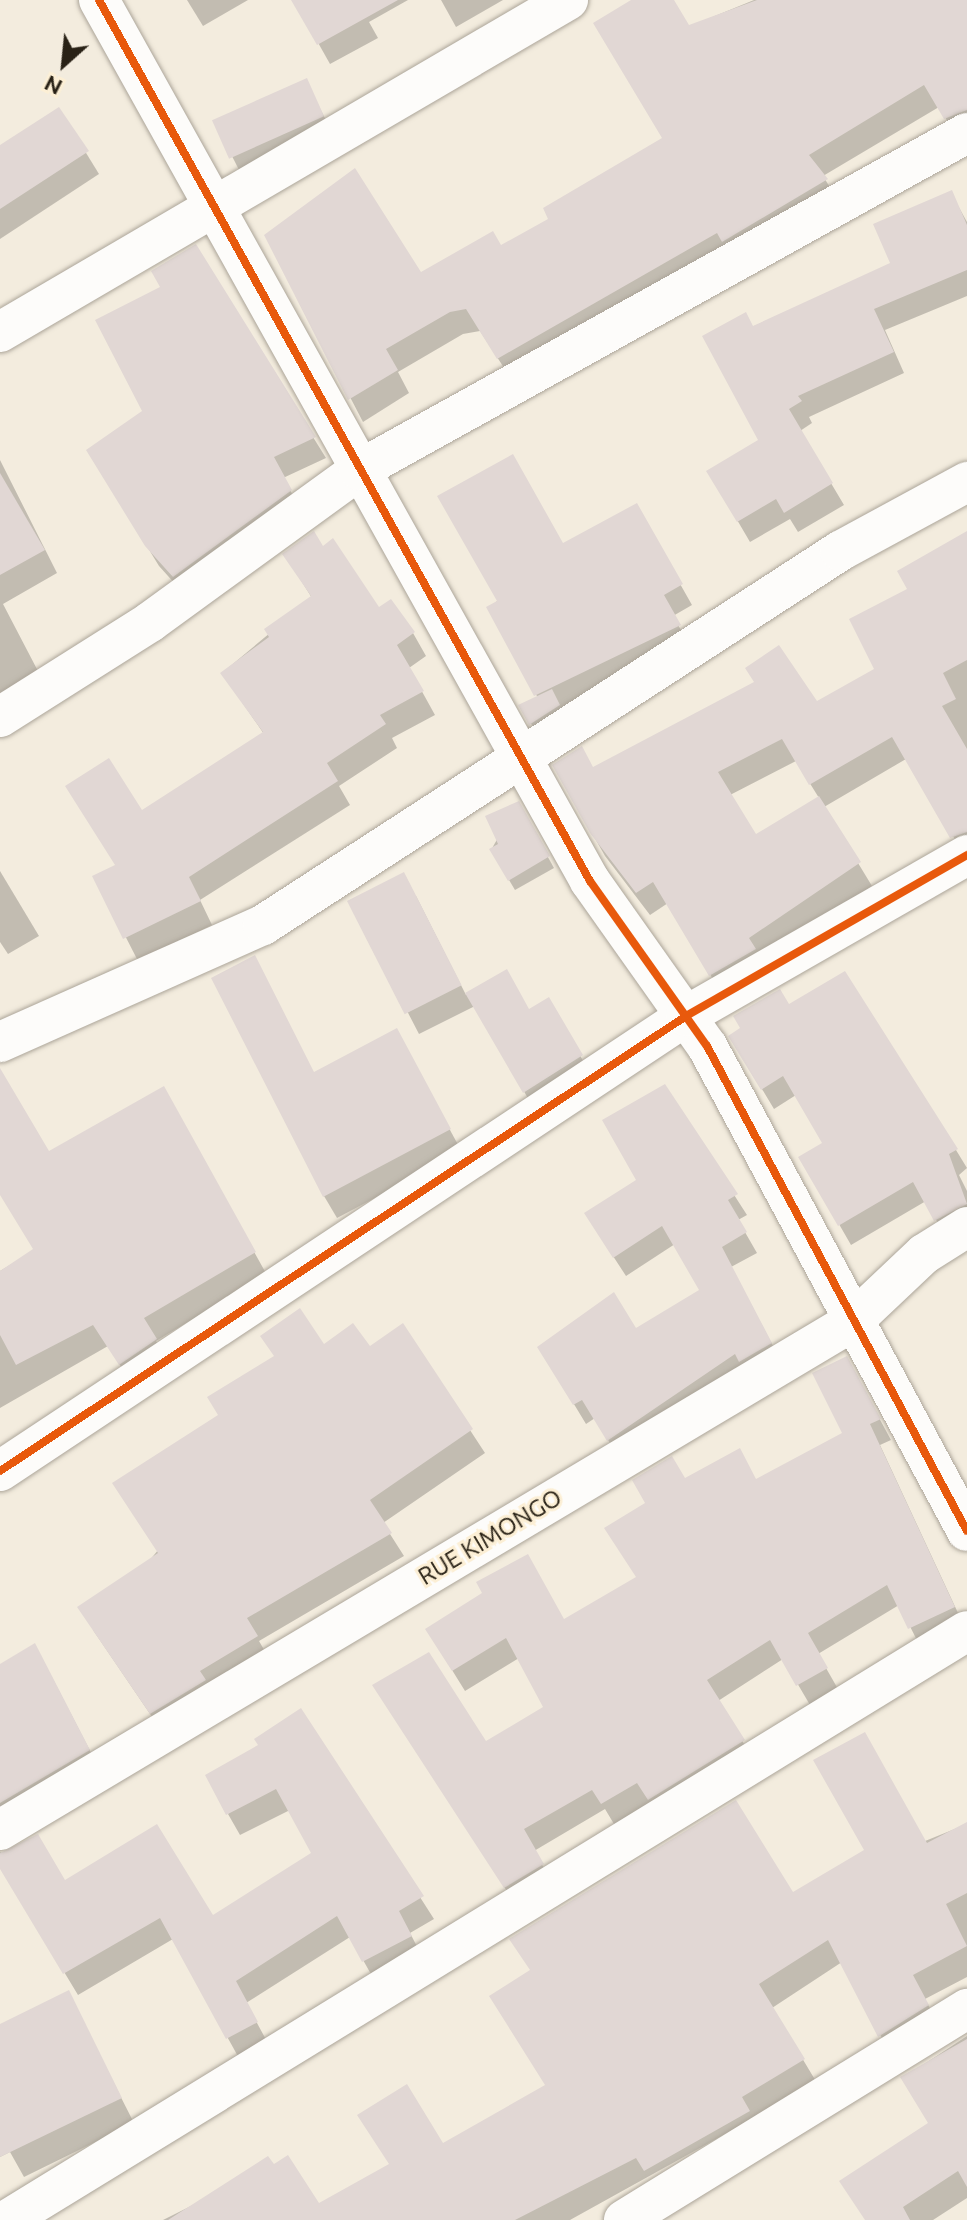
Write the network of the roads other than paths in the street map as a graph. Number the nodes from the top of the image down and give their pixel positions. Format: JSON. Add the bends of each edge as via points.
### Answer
{"nodes":[{"id":1,"x":99,"y":0,"type":"edge"},
{"id":2,"x":568,"y":0,"type":"edge"},
{"id":3,"x":967,"y":133,"type":"edge"},
{"id":4,"x":213,"y":208,"type":"junction"},
{"id":5,"x":0,"y":332,"type":"edge"},
{"id":6,"x":359,"y":470,"type":"junction"},
{"id":7,"x":967,"y":482,"type":"edge"},
{"id":8,"x":0,"y":717,"type":"edge"},
{"id":9,"x":519,"y":754,"type":"junction"},
{"id":10,"x":967,"y":855,"type":"edge"},
{"id":11,"x":686,"y":1016,"type":"junction"},
{"id":12,"x":0,"y":1042,"type":"edge"},
{"id":13,"x":967,"y":1227,"type":"edge"},
{"id":14,"x":852,"y":1322,"type":"junction"},
{"id":15,"x":0,"y":1471,"type":"edge"},
{"id":16,"x":967,"y":1531,"type":"edge"},
{"id":17,"x":967,"y":1631,"type":"edge"},
{"id":18,"x":0,"y":1830,"type":"edge"},
{"id":19,"x":967,"y":2009,"type":"edge"},
{"id":20,"x":7,"y":2220,"type":"edge"},
{"id":21,"x":624,"y":2220,"type":"edge"}],
"edges":[{"from":1,"to":4,"type":"street"},
{"from":2,"to":4,"type":"street"},
{"from":3,"to":6,"type":"street"},
{"from":4,"to":5,"type":"street"},
{"from":4,"to":6,"type":"street"},
{"from":6,"to":8,"type":"street","via":[[150,622]]},
{"from":6,"to":9,"type":"street"},
{"from":7,"to":9,"type":"street","via":[[840,551]]},
{"from":9,"to":11,"type":"street","via":[[590,881]]},
{"from":9,"to":12,"type":"street","via":[[263,925]]},
{"from":10,"to":11,"type":"street"},
{"from":11,"to":14,"type":"street"},
{"from":11,"to":15,"type":"street"},
{"from":13,"to":14,"type":"street","name":"RUE KIMONGO","via":[[924,1254]]},
{"from":14,"to":16,"type":"street"},
{"from":14,"to":18,"type":"street","name":"RUE KIMONGO"},
{"from":17,"to":20,"type":"street"},
{"from":19,"to":21,"type":"street"}]}
